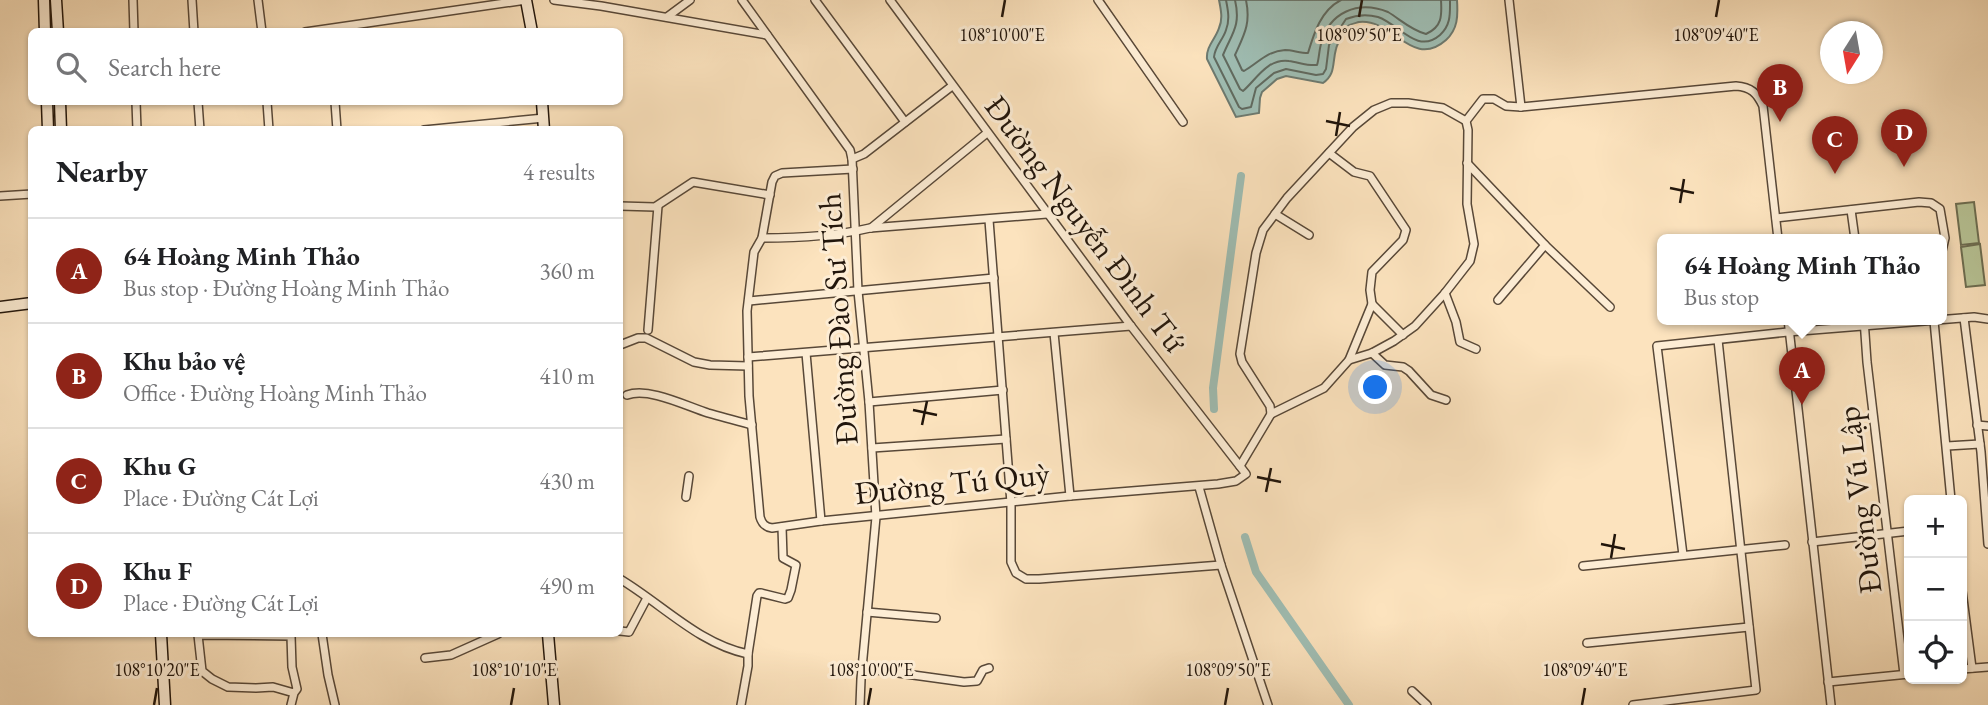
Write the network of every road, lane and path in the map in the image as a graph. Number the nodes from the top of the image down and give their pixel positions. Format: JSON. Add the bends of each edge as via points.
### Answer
{"nodes":[{"id":1,"x":44,"y":0,"type":"edge"},
{"id":2,"x":56,"y":0,"type":"edge"},
{"id":3,"x":133,"y":0,"type":"edge"},
{"id":4,"x":192,"y":0,"type":"edge"},
{"id":5,"x":258,"y":0,"type":"edge"},
{"id":6,"x":451,"y":0,"type":"edge"},
{"id":7,"x":526,"y":0,"type":"edge"},
{"id":8,"x":554,"y":0,"type":"edge"},
{"id":9,"x":690,"y":0,"type":"edge"},
{"id":10,"x":742,"y":0,"type":"edge"},
{"id":11,"x":815,"y":0,"type":"edge"},
{"id":12,"x":890,"y":0,"type":"edge"},
{"id":13,"x":1098,"y":0,"type":"edge"},
{"id":14,"x":1509,"y":0,"type":"edge"},
{"id":15,"x":602,"y":3,"type":"edge"},
{"id":16,"x":452,"y":10,"type":"junction"},
{"id":17,"x":667,"y":17,"type":"junction"},
{"id":18,"x":45,"y":28,"type":"edge"},
{"id":19,"x":58,"y":28,"type":"edge"},
{"id":20,"x":134,"y":28,"type":"edge"},
{"id":21,"x":194,"y":28,"type":"edge"},
{"id":22,"x":262,"y":28,"type":"edge"},
{"id":23,"x":340,"y":28,"type":"edge"},
{"id":24,"x":531,"y":28,"type":"edge"},
{"id":25,"x":767,"y":35,"type":"junction"},
{"id":26,"x":952,"y":86,"type":"junction"},
{"id":27,"x":47,"y":105,"type":"edge"},
{"id":28,"x":60,"y":105,"type":"edge"},
{"id":29,"x":136,"y":105,"type":"edge"},
{"id":30,"x":198,"y":105,"type":"edge"},
{"id":31,"x":267,"y":105,"type":"edge"},
{"id":32,"x":335,"y":105,"type":"edge"},
{"id":33,"x":542,"y":105,"type":"edge"},
{"id":34,"x":1521,"y":107,"type":"junction"},
{"id":35,"x":544,"y":118,"type":"junction"},
{"id":36,"x":1466,"y":121,"type":"junction"},
{"id":37,"x":905,"y":122,"type":"junction"},
{"id":38,"x":1183,"y":122,"type":"dead end"},
{"id":39,"x":48,"y":126,"type":"edge"},
{"id":40,"x":61,"y":126,"type":"edge"},
{"id":41,"x":137,"y":126,"type":"edge"},
{"id":42,"x":200,"y":126,"type":"edge"},
{"id":43,"x":269,"y":126,"type":"edge"},
{"id":44,"x":337,"y":126,"type":"edge"},
{"id":45,"x":476,"y":126,"type":"edge"},
{"id":46,"x":544,"y":126,"type":"edge"},
{"id":47,"x":987,"y":132,"type":"junction"},
{"id":48,"x":1329,"y":153,"type":"junction"},
{"id":49,"x":852,"y":159,"type":"junction"},
{"id":50,"x":1467,"y":163,"type":"junction"},
{"id":51,"x":853,"y":169,"type":"junction"},
{"id":52,"x":28,"y":194,"type":"edge"},
{"id":53,"x":770,"y":195,"type":"junction"},
{"id":54,"x":0,"y":196,"type":"edge"},
{"id":55,"x":623,"y":206,"type":"edge"},
{"id":56,"x":658,"y":206,"type":"junction"},
{"id":57,"x":1851,"y":210,"type":"junction"},
{"id":58,"x":1047,"y":214,"type":"junction"},
{"id":59,"x":1275,"y":214,"type":"junction"},
{"id":60,"x":1776,"y":218,"type":"junction"},
{"id":61,"x":989,"y":220,"type":"junction"},
{"id":62,"x":870,"y":228,"type":"junction"},
{"id":63,"x":855,"y":231,"type":"junction"},
{"id":64,"x":1778,"y":234,"type":"edge"},
{"id":65,"x":1854,"y":234,"type":"edge"},
{"id":66,"x":1944,"y":234,"type":"edge"},
{"id":67,"x":1309,"y":235,"type":"dead end"},
{"id":68,"x":762,"y":238,"type":"junction"},
{"id":69,"x":1545,"y":245,"type":"junction"},
{"id":70,"x":994,"y":278,"type":"junction"},
{"id":71,"x":858,"y":291,"type":"junction"},
{"id":72,"x":1445,"y":293,"type":"junction"},
{"id":73,"x":748,"y":300,"type":"junction"},
{"id":74,"x":1498,"y":300,"type":"dead end"},
{"id":75,"x":28,"y":304,"type":"edge"},
{"id":76,"x":1372,"y":304,"type":"junction"},
{"id":77,"x":0,"y":307,"type":"edge"},
{"id":78,"x":1610,"y":307,"type":"dead end"},
{"id":79,"x":1965,"y":318,"type":"junction"},
{"id":80,"x":1988,"y":319,"type":"edge"},
{"id":81,"x":1947,"y":320,"type":"edge"},
{"id":82,"x":1787,"y":325,"type":"edge"},
{"id":83,"x":1848,"y":325,"type":"edge"},
{"id":84,"x":1865,"y":325,"type":"edge"},
{"id":85,"x":1934,"y":325,"type":"edge"},
{"id":86,"x":1131,"y":326,"type":"junction"},
{"id":87,"x":648,"y":330,"type":"dead end"},
{"id":88,"x":1788,"y":332,"type":"junction"},
{"id":89,"x":1055,"y":333,"type":"junction"},
{"id":90,"x":1403,"y":335,"type":"junction"},
{"id":91,"x":999,"y":337,"type":"junction"},
{"id":92,"x":1718,"y":340,"type":"junction"},
{"id":93,"x":623,"y":344,"type":"edge"},
{"id":94,"x":864,"y":348,"type":"junction"},
{"id":95,"x":1476,"y":349,"type":"dead end"},
{"id":96,"x":806,"y":352,"type":"junction"},
{"id":97,"x":1372,"y":353,"type":"junction"},
{"id":98,"x":748,"y":357,"type":"junction"},
{"id":99,"x":1349,"y":360,"type":"junction"},
{"id":100,"x":748,"y":366,"type":"junction"},
{"id":101,"x":1003,"y":390,"type":"junction"},
{"id":102,"x":627,"y":395,"type":"dead end"},
{"id":103,"x":1447,"y":400,"type":"dead end"},
{"id":104,"x":869,"y":402,"type":"junction"},
{"id":105,"x":1270,"y":414,"type":"junction"},
{"id":106,"x":752,"y":425,"type":"junction"},
{"id":107,"x":1977,"y":425,"type":"junction"},
{"id":108,"x":1988,"y":426,"type":"edge"},
{"id":109,"x":1006,"y":439,"type":"junction"},
{"id":110,"x":1980,"y":444,"type":"junction"},
{"id":111,"x":1947,"y":446,"type":"junction"},
{"id":112,"x":872,"y":448,"type":"junction"},
{"id":113,"x":1240,"y":466,"type":"junction"},
{"id":114,"x":1246,"y":474,"type":"joint"},
{"id":115,"x":689,"y":476,"type":"dead end"},
{"id":116,"x":1199,"y":486,"type":"junction"},
{"id":117,"x":1986,"y":486,"type":"edge"},
{"id":118,"x":1951,"y":495,"type":"edge"},
{"id":119,"x":1070,"y":496,"type":"junction"},
{"id":120,"x":686,"y":497,"type":"dead end"},
{"id":121,"x":1011,"y":503,"type":"junction"},
{"id":122,"x":876,"y":517,"type":"junction"},
{"id":123,"x":821,"y":521,"type":"junction"},
{"id":124,"x":782,"y":527,"type":"junction"},
{"id":125,"x":1904,"y":532,"type":"edge"},
{"id":126,"x":1888,"y":534,"type":"junction"},
{"id":127,"x":1812,"y":542,"type":"junction"},
{"id":128,"x":1988,"y":544,"type":"edge"},
{"id":129,"x":1785,"y":545,"type":"dead end"},
{"id":130,"x":1741,"y":549,"type":"junction"},
{"id":131,"x":1683,"y":555,"type":"junction"},
{"id":132,"x":1221,"y":565,"type":"junction"},
{"id":133,"x":1583,"y":566,"type":"dead end"},
{"id":134,"x":623,"y":581,"type":"edge"},
{"id":135,"x":647,"y":598,"type":"junction"},
{"id":136,"x":867,"y":612,"type":"junction"},
{"id":137,"x":936,"y":618,"type":"dead end"},
{"id":138,"x":1966,"y":621,"type":"edge"},
{"id":139,"x":1749,"y":627,"type":"junction"},
{"id":140,"x":623,"y":631,"type":"edge"},
{"id":141,"x":161,"y":637,"type":"edge"},
{"id":142,"x":198,"y":637,"type":"edge"},
{"id":143,"x":291,"y":637,"type":"edge"},
{"id":144,"x":322,"y":637,"type":"edge"},
{"id":145,"x":490,"y":637,"type":"edge"},
{"id":146,"x":548,"y":637,"type":"edge"},
{"id":147,"x":1587,"y":643,"type":"dead end"},
{"id":148,"x":1904,"y":652,"type":"edge"},
{"id":149,"x":748,"y":654,"type":"junction"},
{"id":150,"x":425,"y":658,"type":"dead end"},
{"id":151,"x":1988,"y":667,"type":"edge"},
{"id":152,"x":862,"y":668,"type":"junction"},
{"id":153,"x":989,"y":668,"type":"dead end"},
{"id":154,"x":1967,"y":668,"type":"edge"},
{"id":155,"x":1972,"y":668,"type":"junction"},
{"id":156,"x":1904,"y":674,"type":"edge"},
{"id":157,"x":1828,"y":681,"type":"junction"},
{"id":158,"x":1412,"y":691,"type":"dead end"},
{"id":159,"x":294,"y":693,"type":"junction"},
{"id":160,"x":1699,"y":701,"type":"edge"},
{"id":161,"x":165,"y":705,"type":"edge"},
{"id":162,"x":291,"y":705,"type":"edge"},
{"id":163,"x":334,"y":705,"type":"edge"},
{"id":164,"x":554,"y":705,"type":"edge"},
{"id":165,"x":741,"y":705,"type":"edge"},
{"id":166,"x":860,"y":705,"type":"edge"},
{"id":167,"x":1268,"y":705,"type":"edge"},
{"id":168,"x":1427,"y":705,"type":"edge"},
{"id":169,"x":1633,"y":705,"type":"edge"},
{"id":170,"x":1831,"y":705,"type":"edge"}],
"edges":[{"from":1,"to":18,"type":"street"},
{"from":2,"to":19,"type":"street"},
{"from":3,"to":20,"type":"street"},
{"from":4,"to":21,"type":"street"},
{"from":5,"to":22,"type":"street"},
{"from":6,"to":16,"type":"street"},
{"from":7,"to":16,"type":"street"},
{"from":7,"to":24,"type":"street"},
{"from":8,"to":15,"type":"street"},
{"from":9,"to":17,"type":"street"},
{"from":10,"to":25,"type":"street","name":"Đường Đào Sư Tích"},
{"from":11,"to":37,"type":"street"},
{"from":12,"to":26,"type":"street","name":"Đường Nguyễn Đình Tứ"},
{"from":13,"to":38,"type":"street"},
{"from":14,"to":34,"type":"street"},
{"from":15,"to":17,"type":"street"},
{"from":16,"to":23,"type":"street"},
{"from":17,"to":25,"type":"street"},
{"from":25,"to":49,"type":"street","name":"Đường Đào Sư Tích"},
{"from":26,"to":37,"type":"street"},
{"from":26,"to":47,"type":"street","name":"Đường Nguyễn Đình Tứ"},
{"from":27,"to":39,"type":"street"},
{"from":28,"to":40,"type":"street"},
{"from":29,"to":41,"type":"street"},
{"from":30,"to":42,"type":"street"},
{"from":31,"to":43,"type":"street"},
{"from":32,"to":44,"type":"street"},
{"from":33,"to":35,"type":"street"},
{"from":34,"to":36,"type":"street","via":[[1483,99]]},
{"from":34,"to":60,"type":"street","via":[[1746,87],[1763,106]]},
{"from":35,"to":45,"type":"street"},
{"from":35,"to":46,"type":"street"},
{"from":36,"to":48,"type":"street","via":[[1443,108],[1391,103],[1374,110]]},
{"from":36,"to":50,"type":"street"},
{"from":37,"to":49,"type":"street"},
{"from":47,"to":58,"type":"street","name":"Đường Nguyễn Đình Tứ"},
{"from":47,"to":62,"type":"street"},
{"from":48,"to":59,"type":"street"},
{"from":48,"to":76,"type":"street","via":[[1354,172],[1370,176],[1406,230],[1403,240],[1372,272]]},
{"from":49,"to":51,"type":"street","name":"Đường Đào Sư Tích"},
{"from":50,"to":69,"type":"street"},
{"from":50,"to":72,"type":"street","via":[[1467,204],[1474,244],[1470,261]]},
{"from":51,"to":53,"type":"street","via":[[779,174],[773,178]]},
{"from":51,"to":63,"type":"street","name":"Đường Đào Sư Tích"},
{"from":52,"to":54,"type":"street"},
{"from":53,"to":56,"type":"street","via":[[693,182]]},
{"from":53,"to":68,"type":"street"},
{"from":55,"to":56,"type":"street"},
{"from":56,"to":87,"type":"street"},
{"from":57,"to":60,"type":"street"},
{"from":57,"to":65,"type":"street"},
{"from":57,"to":66,"type":"street","via":[[1931,203],[1940,209]]},
{"from":58,"to":61,"type":"street"},
{"from":58,"to":86,"type":"street","name":"Đường Nguyễn Đình Tứ"},
{"from":59,"to":67,"type":"street"},
{"from":59,"to":105,"type":"street","via":[[1263,230],[1256,253],[1240,354],[1270,406]]},
{"from":60,"to":64,"type":"street"},
{"from":61,"to":62,"type":"street"},
{"from":61,"to":70,"type":"street"},
{"from":62,"to":63,"type":"street"},
{"from":63,"to":68,"type":"street"},
{"from":63,"to":71,"type":"street","name":"Đường Đào Sư Tích"},
{"from":68,"to":73,"type":"street","via":[[754,252]]},
{"from":69,"to":74,"type":"street"},
{"from":69,"to":78,"type":"street"},
{"from":70,"to":71,"type":"street"},
{"from":70,"to":91,"type":"street"},
{"from":71,"to":73,"type":"street"},
{"from":71,"to":94,"type":"street","name":"Đường Đào Sư Tích"},
{"from":72,"to":90,"type":"street"},
{"from":72,"to":95,"type":"street","via":[[1460,342]]},
{"from":73,"to":98,"type":"street"},
{"from":75,"to":77,"type":"street"},
{"from":76,"to":90,"type":"street"},
{"from":76,"to":99,"type":"street"},
{"from":79,"to":80,"type":"street"},
{"from":79,"to":81,"type":"street"},
{"from":79,"to":107,"type":"street"},
{"from":82,"to":88,"type":"street"},
{"from":83,"to":88,"type":"street"},
{"from":84,"to":126,"type":"street","name":"Đường Vũ Lập"},
{"from":85,"to":111,"type":"street"},
{"from":86,"to":89,"type":"street"},
{"from":86,"to":113,"type":"street","name":"Đường Nguyễn Đình Tứ"},
{"from":88,"to":92,"type":"street"},
{"from":88,"to":127,"type":"street"},
{"from":89,"to":91,"type":"street"},
{"from":89,"to":119,"type":"street"},
{"from":90,"to":97,"type":"street"},
{"from":91,"to":94,"type":"street"},
{"from":91,"to":101,"type":"street"},
{"from":92,"to":130,"type":"street"},
{"from":92,"to":131,"type":"street","via":[[1657,346]]},
{"from":93,"to":100,"type":"street","via":[[646,338],[694,362]]},
{"from":94,"to":96,"type":"street"},
{"from":94,"to":104,"type":"street","name":"Đường Đào Sư Tích"},
{"from":96,"to":98,"type":"street"},
{"from":96,"to":123,"type":"street"},
{"from":97,"to":99,"type":"street"},
{"from":97,"to":103,"type":"street","via":[[1385,365],[1409,371],[1431,396]]},
{"from":98,"to":100,"type":"street"},
{"from":99,"to":105,"type":"street","via":[[1324,388]]},
{"from":100,"to":106,"type":"street"},
{"from":101,"to":104,"type":"street"},
{"from":101,"to":109,"type":"street"},
{"from":102,"to":106,"type":"street","via":[[652,394]]},
{"from":104,"to":112,"type":"street","name":"Đường Đào Sư Tích"},
{"from":105,"to":113,"type":"street"},
{"from":106,"to":124,"type":"street","via":[[760,517],[766,527]]},
{"from":107,"to":108,"type":"street"},
{"from":107,"to":110,"type":"street"},
{"from":109,"to":112,"type":"street"},
{"from":109,"to":121,"type":"street"},
{"from":110,"to":111,"type":"street"},
{"from":110,"to":117,"type":"street"},
{"from":111,"to":118,"type":"street"},
{"from":112,"to":122,"type":"street","name":"Đường Đào Sư Tích"},
{"from":113,"to":114,"type":"street","name":"Đường Nguyễn Đình Tứ"},
{"from":114,"to":116,"type":"street","name":"Đường Tú Quỳ","via":[[1236,481]]},
{"from":115,"to":120,"type":"street"},
{"from":116,"to":119,"type":"street","name":"Đường Tú Quỳ"},
{"from":116,"to":132,"type":"street"},
{"from":117,"to":128,"type":"street"},
{"from":119,"to":121,"type":"street","name":"Đường Tú Quỳ"},
{"from":121,"to":122,"type":"street","name":"Đường Tú Quỳ"},
{"from":121,"to":132,"type":"street","via":[[1012,562],[1016,573],[1026,579]]},
{"from":122,"to":123,"type":"street","name":"Đường Tú Quỳ"},
{"from":122,"to":136,"type":"street","name":"Đường Đào Sư Tích"},
{"from":123,"to":124,"type":"street","name":"Đường Tú Quỳ"},
{"from":124,"to":149,"type":"street","via":[[783,558],[796,565],[792,590],[787,599],[759,593]]},
{"from":125,"to":126,"type":"street"},
{"from":126,"to":127,"type":"street"},
{"from":126,"to":148,"type":"street","name":"Đường Vũ Lập"},
{"from":127,"to":157,"type":"street"},
{"from":129,"to":130,"type":"street"},
{"from":130,"to":131,"type":"street"},
{"from":130,"to":139,"type":"street"},
{"from":131,"to":133,"type":"street"},
{"from":132,"to":167,"type":"street"},
{"from":134,"to":135,"type":"street"},
{"from":135,"to":140,"type":"street","via":[[629,632]]},
{"from":135,"to":149,"type":"street","via":[[706,637]]},
{"from":136,"to":137,"type":"street"},
{"from":136,"to":152,"type":"street","name":"Đường Đào Sư Tích"},
{"from":138,"to":155,"type":"street"},
{"from":139,"to":147,"type":"street"},
{"from":139,"to":160,"type":"street","via":[[1756,690]]},
{"from":141,"to":161,"type":"street"},
{"from":142,"to":159,"type":"street","via":[[202,671],[212,679],[228,687],[273,687]]},
{"from":143,"to":159,"type":"street"},
{"from":144,"to":163,"type":"street"},
{"from":145,"to":150,"type":"street","via":[[452,655]]},
{"from":146,"to":164,"type":"street"},
{"from":149,"to":165,"type":"street"},
{"from":151,"to":155,"type":"street"},
{"from":152,"to":153,"type":"street","via":[[975,682]]},
{"from":152,"to":166,"type":"street","name":"Đường Đào Sư Tích"},
{"from":154,"to":155,"type":"street"},
{"from":156,"to":157,"type":"street"},
{"from":157,"to":170,"type":"street"},
{"from":158,"to":168,"type":"street"},
{"from":159,"to":162,"type":"street"},
{"from":160,"to":169,"type":"street"}]}
